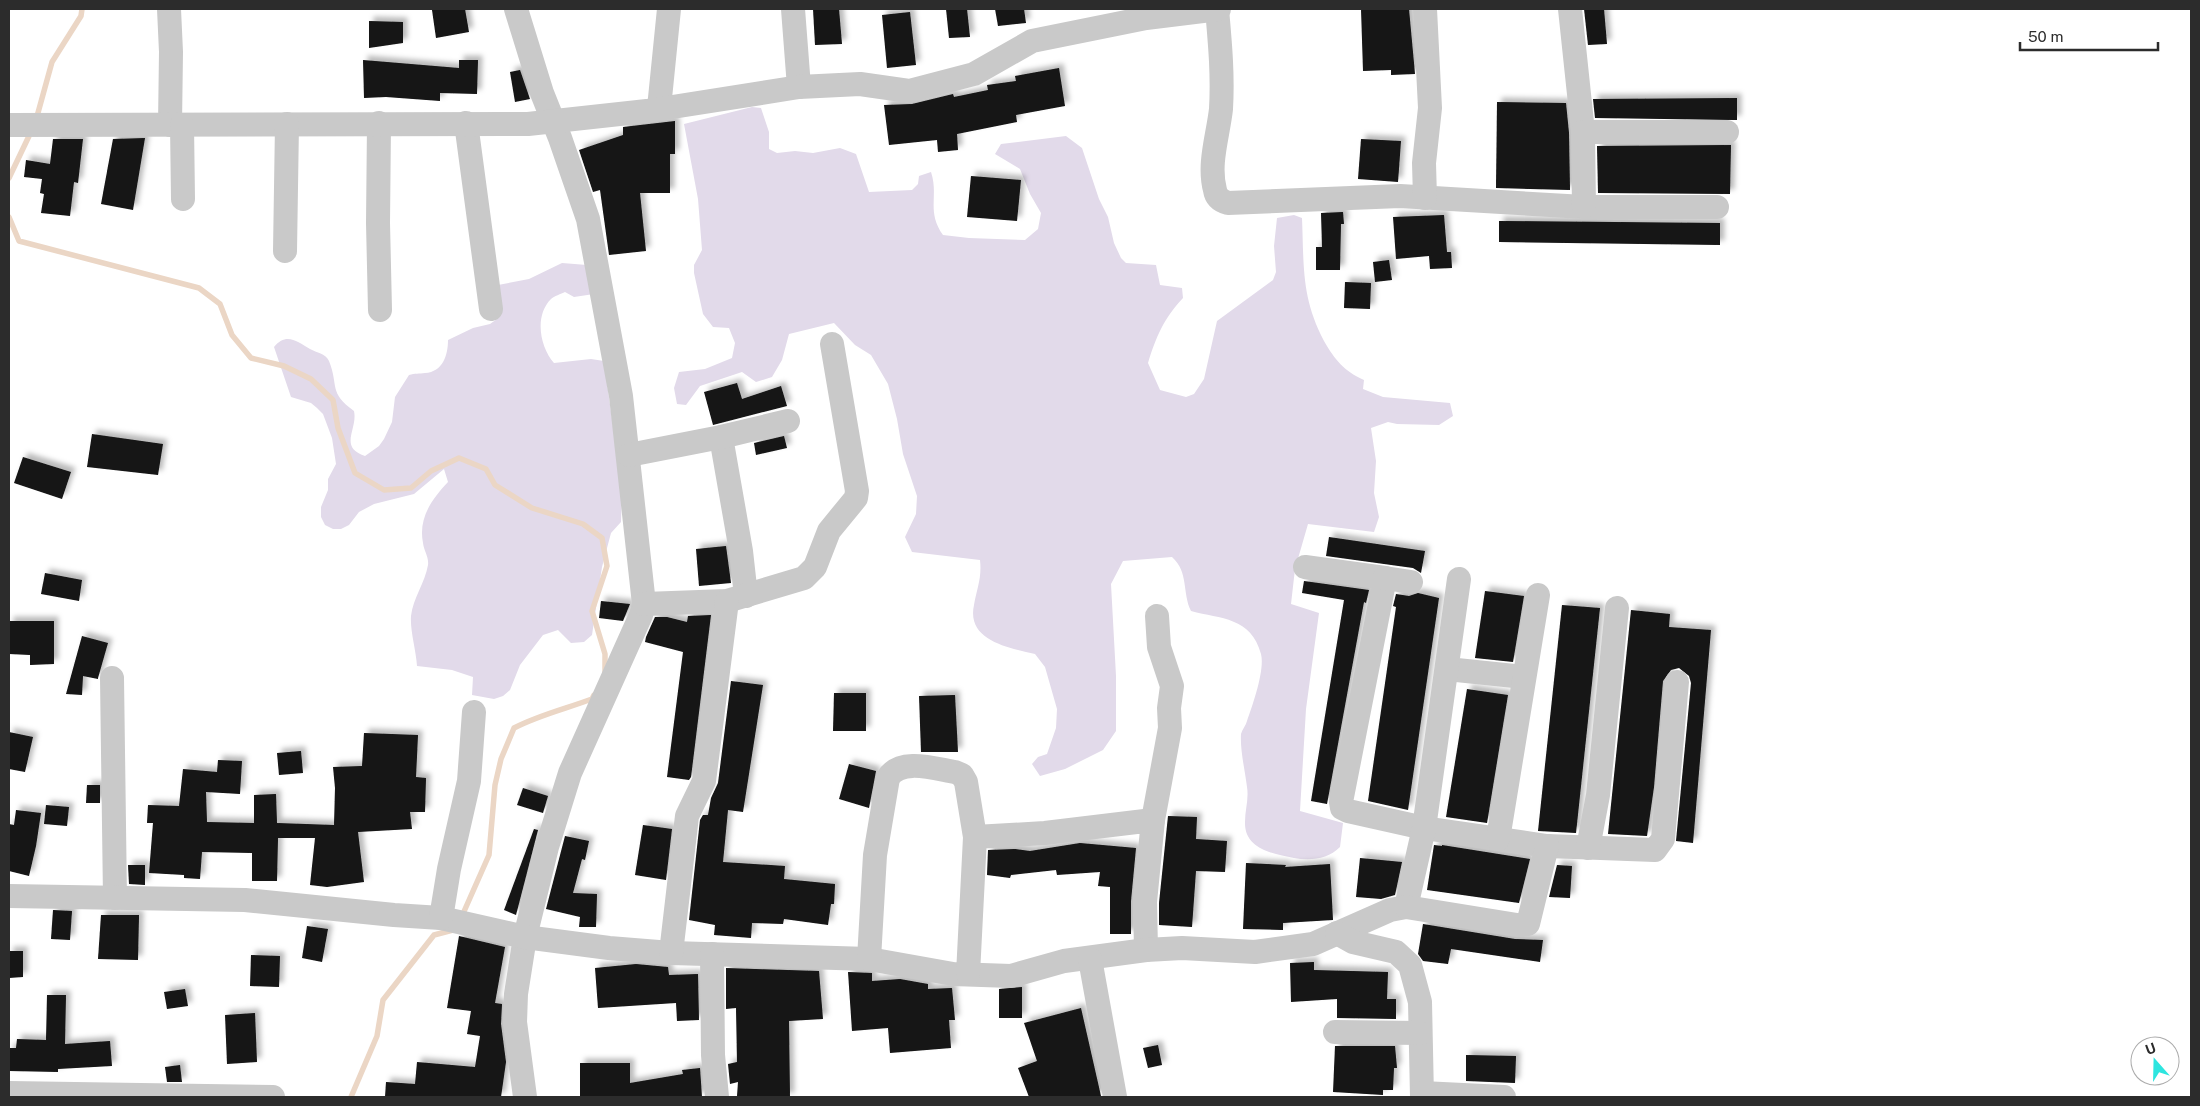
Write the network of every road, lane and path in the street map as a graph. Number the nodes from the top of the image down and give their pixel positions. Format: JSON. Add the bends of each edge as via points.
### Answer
{"nodes":[{"id":1,"x":169,"y":9,"type":"edge"},
{"id":2,"x":516,"y":9,"type":"edge"},
{"id":3,"x":669,"y":9,"type":"edge"},
{"id":4,"x":793,"y":9,"type":"edge"},
{"id":5,"x":1210,"y":9,"type":"edge"},
{"id":6,"x":1425,"y":9,"type":"edge"},
{"id":7,"x":1570,"y":9,"type":"edge"},
{"id":8,"x":799,"y":87,"type":"junction"},
{"id":9,"x":659,"y":108,"type":"junction"},
{"id":10,"x":554,"y":122,"type":"junction"},
{"id":11,"x":379,"y":123,"type":"junction"},
{"id":12,"x":466,"y":123,"type":"junction"},
{"id":13,"x":287,"y":124,"type":"junction"},
{"id":14,"x":9,"y":125,"type":"edge"},
{"id":15,"x":176,"y":125,"type":"junction"},
{"id":16,"x":1583,"y":132,"type":"junction"},
{"id":17,"x":1727,"y":132,"type":"dead end"},
{"id":18,"x":1425,"y":198,"type":"junction"},
{"id":19,"x":184,"y":199,"type":"dead end"},
{"id":20,"x":1584,"y":207,"type":"junction"},
{"id":21,"x":1716,"y":207,"type":"dead end"},
{"id":22,"x":285,"y":251,"type":"dead end"},
{"id":23,"x":491,"y":309,"type":"dead end"},
{"id":24,"x":380,"y":310,"type":"dead end"},
{"id":25,"x":832,"y":344,"type":"dead end"},
{"id":26,"x":788,"y":421,"type":"dead end"},
{"id":27,"x":721,"y":437,"type":"junction"},
{"id":28,"x":629,"y":455,"type":"junction"},
{"id":29,"x":1305,"y":567,"type":"dead end"},
{"id":30,"x":1385,"y":578,"type":"junction"},
{"id":31,"x":1459,"y":579,"type":"dead end"},
{"id":32,"x":1411,"y":582,"type":"dead end"},
{"id":33,"x":1538,"y":595,"type":"dead end"},
{"id":34,"x":737,"y":598,"type":"junction"},
{"id":35,"x":644,"y":604,"type":"junction"},
{"id":36,"x":1617,"y":608,"type":"dead end"},
{"id":37,"x":1157,"y":616,"type":"dead end"},
{"id":38,"x":1447,"y":669,"type":"junction"},
{"id":39,"x":1524,"y":677,"type":"junction"},
{"id":40,"x":112,"y":678,"type":"dead end"},
{"id":41,"x":1677,"y":682,"type":"dead end"},
{"id":42,"x":474,"y":712,"type":"dead end"},
{"id":43,"x":1153,"y":820,"type":"junction"},
{"id":44,"x":1424,"y":828,"type":"junction"},
{"id":45,"x":975,"y":837,"type":"junction"},
{"id":46,"x":1498,"y":839,"type":"junction"},
{"id":47,"x":1547,"y":846,"type":"junction"},
{"id":48,"x":1588,"y":848,"type":"junction"},
{"id":49,"x":9,"y":896,"type":"edge"},
{"id":50,"x":114,"y":898,"type":"junction"},
{"id":51,"x":1406,"y":907,"type":"junction"},
{"id":52,"x":441,"y":918,"type":"junction"},
{"id":53,"x":1338,"y":933,"type":"junction"},
{"id":54,"x":525,"y":937,"type":"junction"},
{"id":55,"x":1146,"y":950,"type":"junction"},
{"id":56,"x":670,"y":953,"type":"junction"},
{"id":57,"x":712,"y":954,"type":"junction"},
{"id":58,"x":869,"y":959,"type":"junction"},
{"id":59,"x":1090,"y":959,"type":"junction"},
{"id":60,"x":968,"y":974,"type":"junction"},
{"id":61,"x":1335,"y":1032,"type":"dead end"},
{"id":62,"x":1420,"y":1032,"type":"junction"},
{"id":63,"x":9,"y":1093,"type":"edge"},
{"id":64,"x":1422,"y":1095,"type":"edge"},
{"id":65,"x":273,"y":1097,"type":"edge"},
{"id":66,"x":525,"y":1097,"type":"edge"},
{"id":67,"x":717,"y":1097,"type":"edge"},
{"id":68,"x":1114,"y":1097,"type":"edge"},
{"id":69,"x":1504,"y":1097,"type":"edge"}],
"edges":[{"from":1,"to":15,"type":"street"},
{"from":2,"to":10,"type":"street","via":[[527,50]]},
{"from":3,"to":9,"type":"street"},
{"from":4,"to":8,"type":"street"},
{"from":5,"to":8,"type":"street","via":[[1032,41],[974,74],[909,91],[860,84]]},
{"from":5,"to":18,"type":"street","via":[[1223,72],[1214,157],[1216,195],[1222,201]]},
{"from":6,"to":18,"type":"street","via":[[1430,108],[1424,163]]},
{"from":7,"to":16,"type":"street"},
{"from":8,"to":9,"type":"street"},
{"from":9,"to":10,"type":"street"},
{"from":10,"to":12,"type":"street"},
{"from":10,"to":28,"type":"street","via":[[588,219]]},
{"from":11,"to":12,"type":"street"},
{"from":11,"to":13,"type":"street"},
{"from":11,"to":24,"type":"street"},
{"from":12,"to":23,"type":"street"},
{"from":13,"to":15,"type":"street"},
{"from":13,"to":22,"type":"street"},
{"from":14,"to":15,"type":"street"},
{"from":15,"to":19,"type":"street"},
{"from":16,"to":17,"type":"street"},
{"from":16,"to":20,"type":"street"},
{"from":18,"to":20,"type":"street"},
{"from":20,"to":21,"type":"street"},
{"from":25,"to":34,"type":"street","via":[[857,496],[829,531],[815,567],[808,575]]},
{"from":26,"to":27,"type":"street"},
{"from":27,"to":28,"type":"street"},
{"from":27,"to":34,"type":"street","via":[[737,524]]},
{"from":28,"to":35,"type":"street"},
{"from":29,"to":30,"type":"street"},
{"from":30,"to":32,"type":"street"},
{"from":30,"to":44,"type":"street","via":[[1341,802],[1342,808],[1348,811]]},
{"from":31,"to":38,"type":"street"},
{"from":33,"to":39,"type":"street"},
{"from":34,"to":35,"type":"street"},
{"from":34,"to":56,"type":"street","via":[[704,780],[687,816]]},
{"from":35,"to":54,"type":"street","via":[[570,773],[547,847]]},
{"from":36,"to":48,"type":"street","via":[[1598,795]]},
{"from":37,"to":43,"type":"street","via":[[1159,647],[1172,686],[1170,728]]},
{"from":38,"to":39,"type":"street"},
{"from":38,"to":44,"type":"street"},
{"from":39,"to":46,"type":"street"},
{"from":40,"to":50,"type":"street"},
{"from":41,"to":48,"type":"street","via":[[1661,845],[1655,850]]},
{"from":42,"to":52,"type":"street","via":[[469,781]]},
{"from":43,"to":45,"type":"street","via":[[1045,834]]},
{"from":43,"to":55,"type":"street","via":[[1146,902]]},
{"from":44,"to":46,"type":"street"},
{"from":44,"to":51,"type":"street"},
{"from":45,"to":58,"type":"street","via":[[966,782],[960,774],[908,766],[891,773],[875,855]]},
{"from":45,"to":60,"type":"street"},
{"from":46,"to":47,"type":"street"},
{"from":47,"to":48,"type":"street"},
{"from":47,"to":51,"type":"street","via":[[1528,924],[1517,925]]},
{"from":49,"to":50,"type":"street"},
{"from":50,"to":52,"type":"street","via":[[245,900]]},
{"from":51,"to":53,"type":"street","via":[[1390,910]]},
{"from":52,"to":54,"type":"street"},
{"from":53,"to":55,"type":"street","via":[[1313,944],[1255,952],[1182,948]]},
{"from":53,"to":62,"type":"street","via":[[1353,942],[1396,952],[1410,966],[1420,1002]]},
{"from":54,"to":56,"type":"street"},
{"from":54,"to":66,"type":"street","via":[[515,1022]]},
{"from":55,"to":59,"type":"street"},
{"from":56,"to":57,"type":"street"},
{"from":57,"to":58,"type":"street"},
{"from":57,"to":67,"type":"street","via":[[712,1055]]},
{"from":58,"to":60,"type":"street"},
{"from":59,"to":60,"type":"street","via":[[1064,961],[1010,976]]},
{"from":59,"to":68,"type":"street"},
{"from":61,"to":62,"type":"street"},
{"from":62,"to":64,"type":"street"},
{"from":63,"to":65,"type":"street"},
{"from":64,"to":69,"type":"street"}]}
